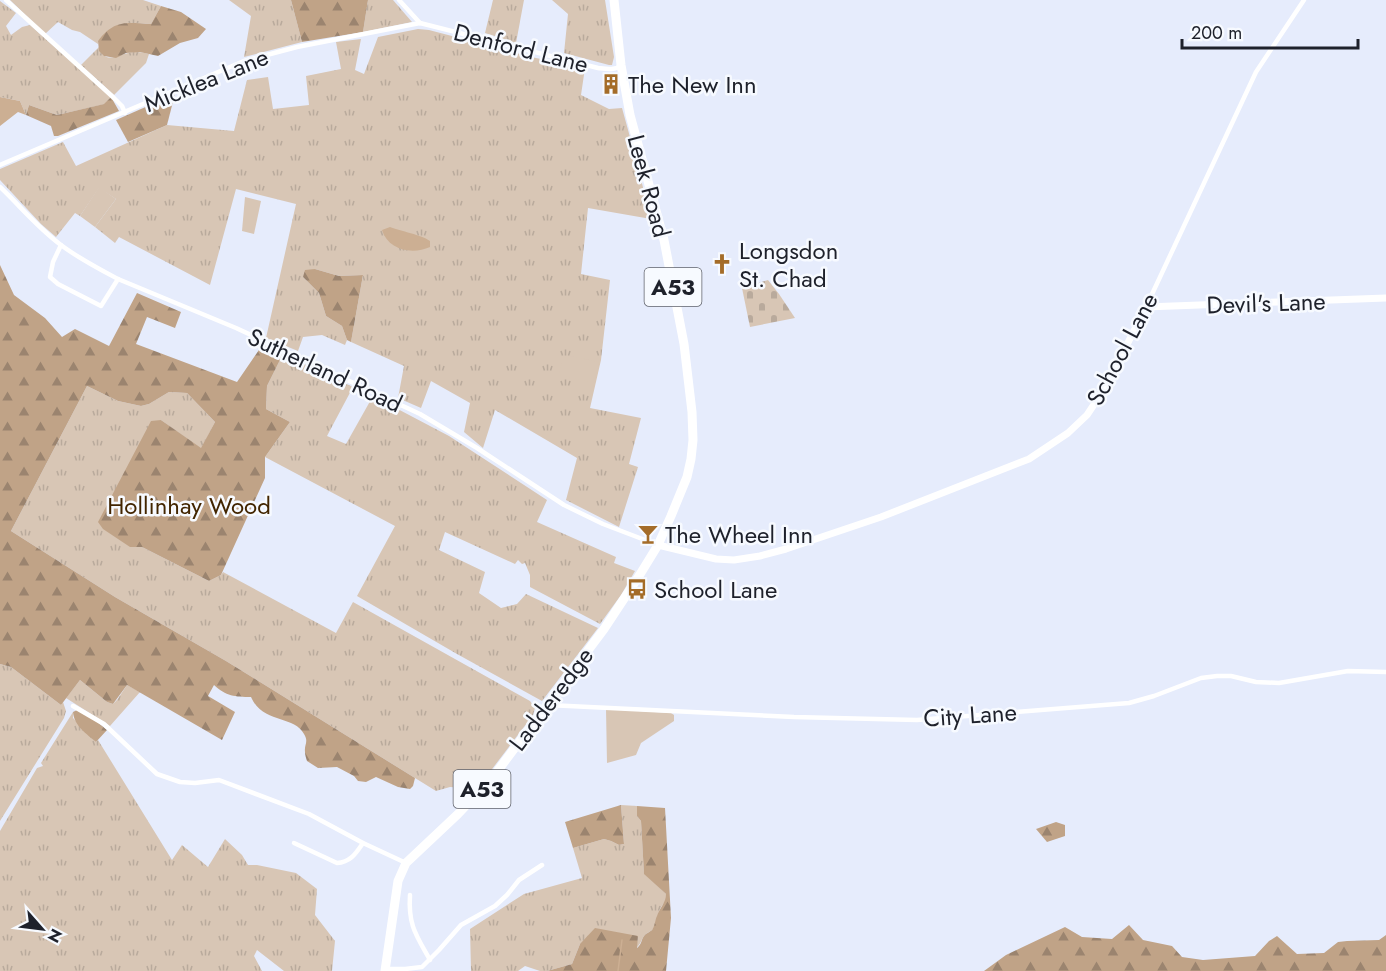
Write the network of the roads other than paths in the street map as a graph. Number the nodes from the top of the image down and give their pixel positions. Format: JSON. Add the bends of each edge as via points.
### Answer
{"nodes":[{"id":1,"x":6,"y":0,"type":"edge"},
{"id":2,"x":399,"y":0,"type":"edge"},
{"id":3,"x":614,"y":0,"type":"edge"},
{"id":4,"x":1304,"y":0,"type":"edge"},
{"id":5,"x":420,"y":23,"type":"junction"},
{"id":6,"x":621,"y":65,"type":"junction"},
{"id":7,"x":125,"y":113,"type":"junction"},
{"id":8,"x":0,"y":165,"type":"edge"},
{"id":9,"x":0,"y":187,"type":"edge"},
{"id":10,"x":61,"y":245,"type":"junction"},
{"id":11,"x":118,"y":279,"type":"junction"},
{"id":12,"x":1386,"y":298,"type":"edge"},
{"id":13,"x":1146,"y":307,"type":"junction"},
{"id":14,"x":658,"y":545,"type":"junction"},
{"id":15,"x":1386,"y":672,"type":"edge"},
{"id":16,"x":548,"y":705,"type":"junction"},
{"id":17,"x":73,"y":706,"type":"dead end"},
{"id":18,"x":294,"y":843,"type":"dead end"},
{"id":19,"x":363,"y":843,"type":"junction"},
{"id":20,"x":406,"y":863,"type":"junction"},
{"id":21,"x":542,"y":865,"type":"dead end"},
{"id":22,"x":410,"y":895,"type":"dead end"},
{"id":23,"x":430,"y":960,"type":"junction"},
{"id":24,"x":422,"y":969,"type":"edge"},
{"id":25,"x":386,"y":970,"type":"edge"}],
"edges":[{"from":1,"to":7,"type":"street","via":[[114,98]]},
{"from":2,"to":5,"type":"street"},
{"from":3,"to":6,"type":"highway","name":"Leek Road","number":"A53"},
{"from":4,"to":13,"type":"street","name":"School Lane","via":[[1256,72]]},
{"from":5,"to":6,"type":"street","name":"Denford Lane","via":[[598,68],[618,69]]},
{"from":5,"to":7,"type":"street","name":"Micklea Lane","via":[[243,61]]},
{"from":6,"to":14,"type":"highway","name":"Leek Road","number":"A53","via":[[630,115],[664,240],[684,344],[692,412],[693,440],[687,477]]},
{"from":7,"to":8,"type":"street","name":"Micklea Lane"},
{"from":9,"to":10,"type":"street","name":"Sutherland Road"},
{"from":10,"to":11,"type":"street","name":"Sutherland Road"},
{"from":10,"to":11,"type":"street","via":[[50,277],[58,284],[101,306]]},
{"from":11,"to":14,"type":"street","name":"Sutherland Road","via":[[236,328],[420,414],[564,505]]},
{"from":12,"to":13,"type":"street","name":"Devil's Lane"},
{"from":13,"to":14,"type":"street","name":"School Lane","via":[[1087,415],[1029,459],[881,517],[760,556],[716,559]]},
{"from":14,"to":16,"type":"highway","name":"Ladderedge","number":"A53"},
{"from":15,"to":16,"type":"street","name":"City Lane","via":[[1348,671],[1279,683],[1217,676],[1130,703],[917,720]]},
{"from":16,"to":20,"type":"highway","name":"Ladderedge","number":"A53","via":[[493,777]]},
{"from":17,"to":19,"type":"street","via":[[104,724],[157,774],[180,782],[219,780],[309,814]]},
{"from":18,"to":19,"type":"street","via":[[337,862],[354,856]]},
{"from":19,"to":20,"type":"street"},
{"from":20,"to":25,"type":"highway","name":"Ladderedge","number":"A53","via":[[398,880]]},
{"from":21,"to":23,"type":"street","via":[[519,880],[495,906],[461,925]]},
{"from":22,"to":23,"type":"street","via":[[414,931]]},
{"from":23,"to":24,"type":"street"},
{"from":24,"to":25,"type":"street"}]}
